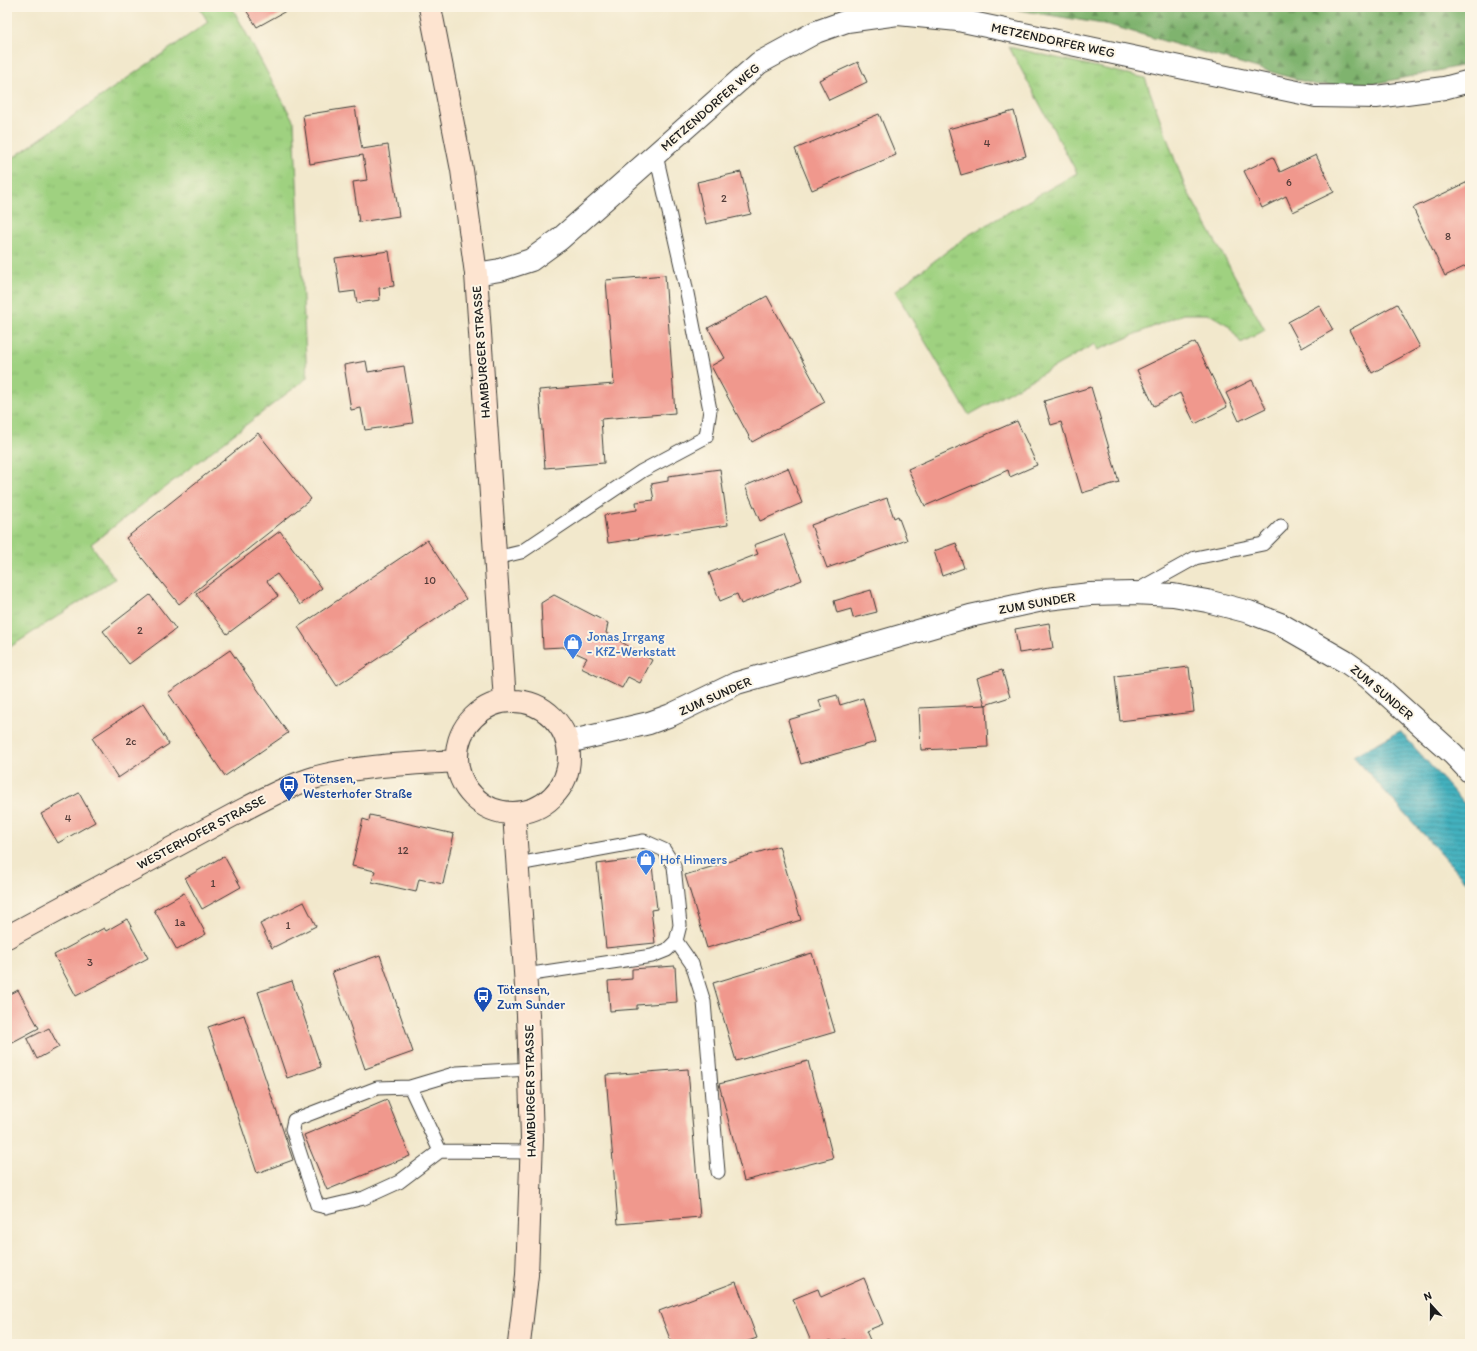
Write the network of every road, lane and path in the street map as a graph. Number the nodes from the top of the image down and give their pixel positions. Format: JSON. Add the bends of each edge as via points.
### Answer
{"nodes":[{"id":1,"x":430,"y":7,"type":"edge"},
{"id":2,"x":1470,"y":81,"type":"edge"},
{"id":3,"x":656,"y":154,"type":"junction"},
{"id":4,"x":476,"y":274,"type":"junction"},
{"id":5,"x":1281,"y":526,"type":"dead end"},
{"id":6,"x":496,"y":558,"type":"junction"},
{"id":7,"x":1133,"y":593,"type":"junction"},
{"id":8,"x":505,"y":701,"type":"junction"},
{"id":9,"x":568,"y":742,"type":"junction"},
{"id":10,"x":456,"y":761,"type":"junction"},
{"id":11,"x":1470,"y":772,"type":"edge"},
{"id":12,"x":514,"y":814,"type":"junction"},
{"id":13,"x":518,"y":864,"type":"junction"},
{"id":14,"x":7,"y":937,"type":"edge"},
{"id":15,"x":676,"y":941,"type":"junction"},
{"id":16,"x":525,"y":975,"type":"junction"},
{"id":17,"x":530,"y":1069,"type":"junction"},
{"id":18,"x":410,"y":1087,"type":"junction"},
{"id":19,"x":440,"y":1151,"type":"junction"},
{"id":20,"x":532,"y":1152,"type":"junction"},
{"id":21,"x":718,"y":1172,"type":"dead end"},
{"id":22,"x":519,"y":1344,"type":"edge"}],
"edges":[{"from":1,"to":4,"type":"main road","name":"HAMBURGER STRASSE","via":[[462,170]]},
{"from":2,"to":3,"type":"street","name":"METZENDORFER WEG","via":[[1444,88],[1376,97],[1316,96],[958,20],[898,14],[847,21],[816,32],[759,63]]},
{"from":3,"to":4,"type":"street","name":"METZENDORFER WEG","via":[[560,240],[532,260]]},
{"from":3,"to":6,"type":"lane","via":[[710,410],[706,437],[642,471],[521,552]]},
{"from":4,"to":6,"type":"main road","name":"HAMBURGER STRASSE"},
{"from":5,"to":7,"type":"lane","via":[[1263,544],[1195,558]]},
{"from":6,"to":8,"type":"main road","name":"HAMBURGER STRASSE"},
{"from":7,"to":9,"type":"street","name":"ZUM SUNDER","via":[[1047,599],[970,616],[737,683],[649,723]]},
{"from":7,"to":11,"type":"street","name":"ZUM SUNDER","via":[[1173,595],[1207,601],[1249,612],[1280,624],[1369,678]]},
{"from":8,"to":9,"type":"main road","via":[[532,704],[544,710],[555,719]]},
{"from":8,"to":10,"type":"main road","via":[[482,709],[465,726],[457,748]]},
{"from":9,"to":12,"type":"main road","via":[[570,760],[566,776],[558,791],[546,803],[531,811]]},
{"from":10,"to":12,"type":"main road","via":[[460,777],[468,792],[481,804],[497,812]]},
{"from":10,"to":14,"type":"main road","name":"WESTERHOFER STRASSE","via":[[361,767],[316,777],[273,794]]},
{"from":12,"to":13,"type":"main road","name":"HAMBURGER STRASSE"},
{"from":13,"to":15,"type":"lane","via":[[644,841],[664,850],[674,866],[680,926]]},
{"from":13,"to":16,"type":"main road","name":"HAMBURGER STRASSE"},
{"from":15,"to":16,"type":"lane","via":[[667,950],[652,956]]},
{"from":15,"to":21,"type":"lane","via":[[692,964],[704,1002]]},
{"from":16,"to":17,"type":"main road","name":"HAMBURGER STRASSE"},
{"from":17,"to":18,"type":"lane","via":[[457,1073]]},
{"from":17,"to":20,"type":"main road","name":"HAMBURGER STRASSE"},
{"from":18,"to":19,"type":"lane"},
{"from":18,"to":19,"type":"lane","via":[[377,1088],[294,1120],[292,1129],[317,1204],[326,1207],[364,1198],[399,1182]]},
{"from":19,"to":20,"type":"lane"},
{"from":20,"to":22,"type":"main road","name":"HAMBURGER STRASSE","via":[[527,1275]]}]}
